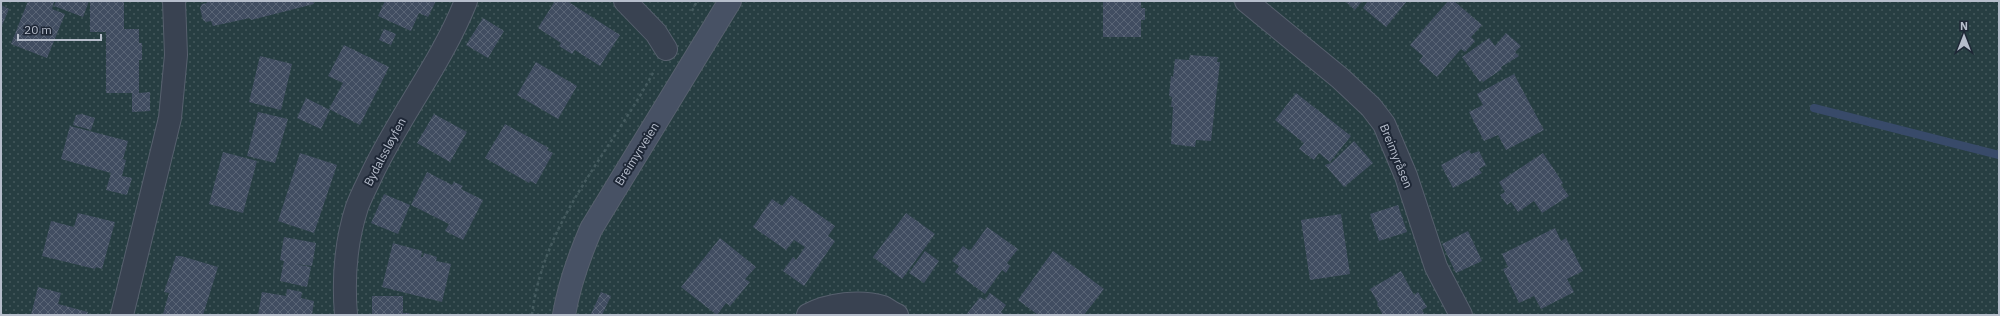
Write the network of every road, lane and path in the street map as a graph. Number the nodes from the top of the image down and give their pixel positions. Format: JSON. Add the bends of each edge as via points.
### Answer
{"nodes":[{"id":1,"x":174,"y":1,"type":"edge"},
{"id":2,"x":466,"y":1,"type":"edge"},
{"id":3,"x":626,"y":1,"type":"edge"},
{"id":4,"x":730,"y":1,"type":"edge"},
{"id":5,"x":1246,"y":1,"type":"edge"},
{"id":6,"x":666,"y":49,"type":"dead end"},
{"id":7,"x":122,"y":315,"type":"edge"},
{"id":8,"x":346,"y":315,"type":"edge"},
{"id":9,"x":564,"y":315,"type":"edge"},
{"id":10,"x":808,"y":315,"type":"edge"},
{"id":11,"x":897,"y":315,"type":"edge"},
{"id":12,"x":1461,"y":315,"type":"edge"}],
"edges":[{"from":1,"to":7,"type":"street","via":[[176,55],[170,118]]},
{"from":2,"to":8,"type":"street","name":"Bydalssløyfen","via":[[439,55],[381,155],[358,206],[350,234],[346,264]]},
{"from":3,"to":6,"type":"street","via":[[656,33]]},
{"from":4,"to":9,"type":"street","name":"Breimyrveien","via":[[592,229],[577,264]]},
{"from":5,"to":12,"type":"street","name":"Breimyråsen","via":[[1340,78],[1371,106],[1384,124],[1406,176],[1436,267]]},
{"from":10,"to":11,"type":"street","via":[[819,309],[847,304],[883,307]]}]}
